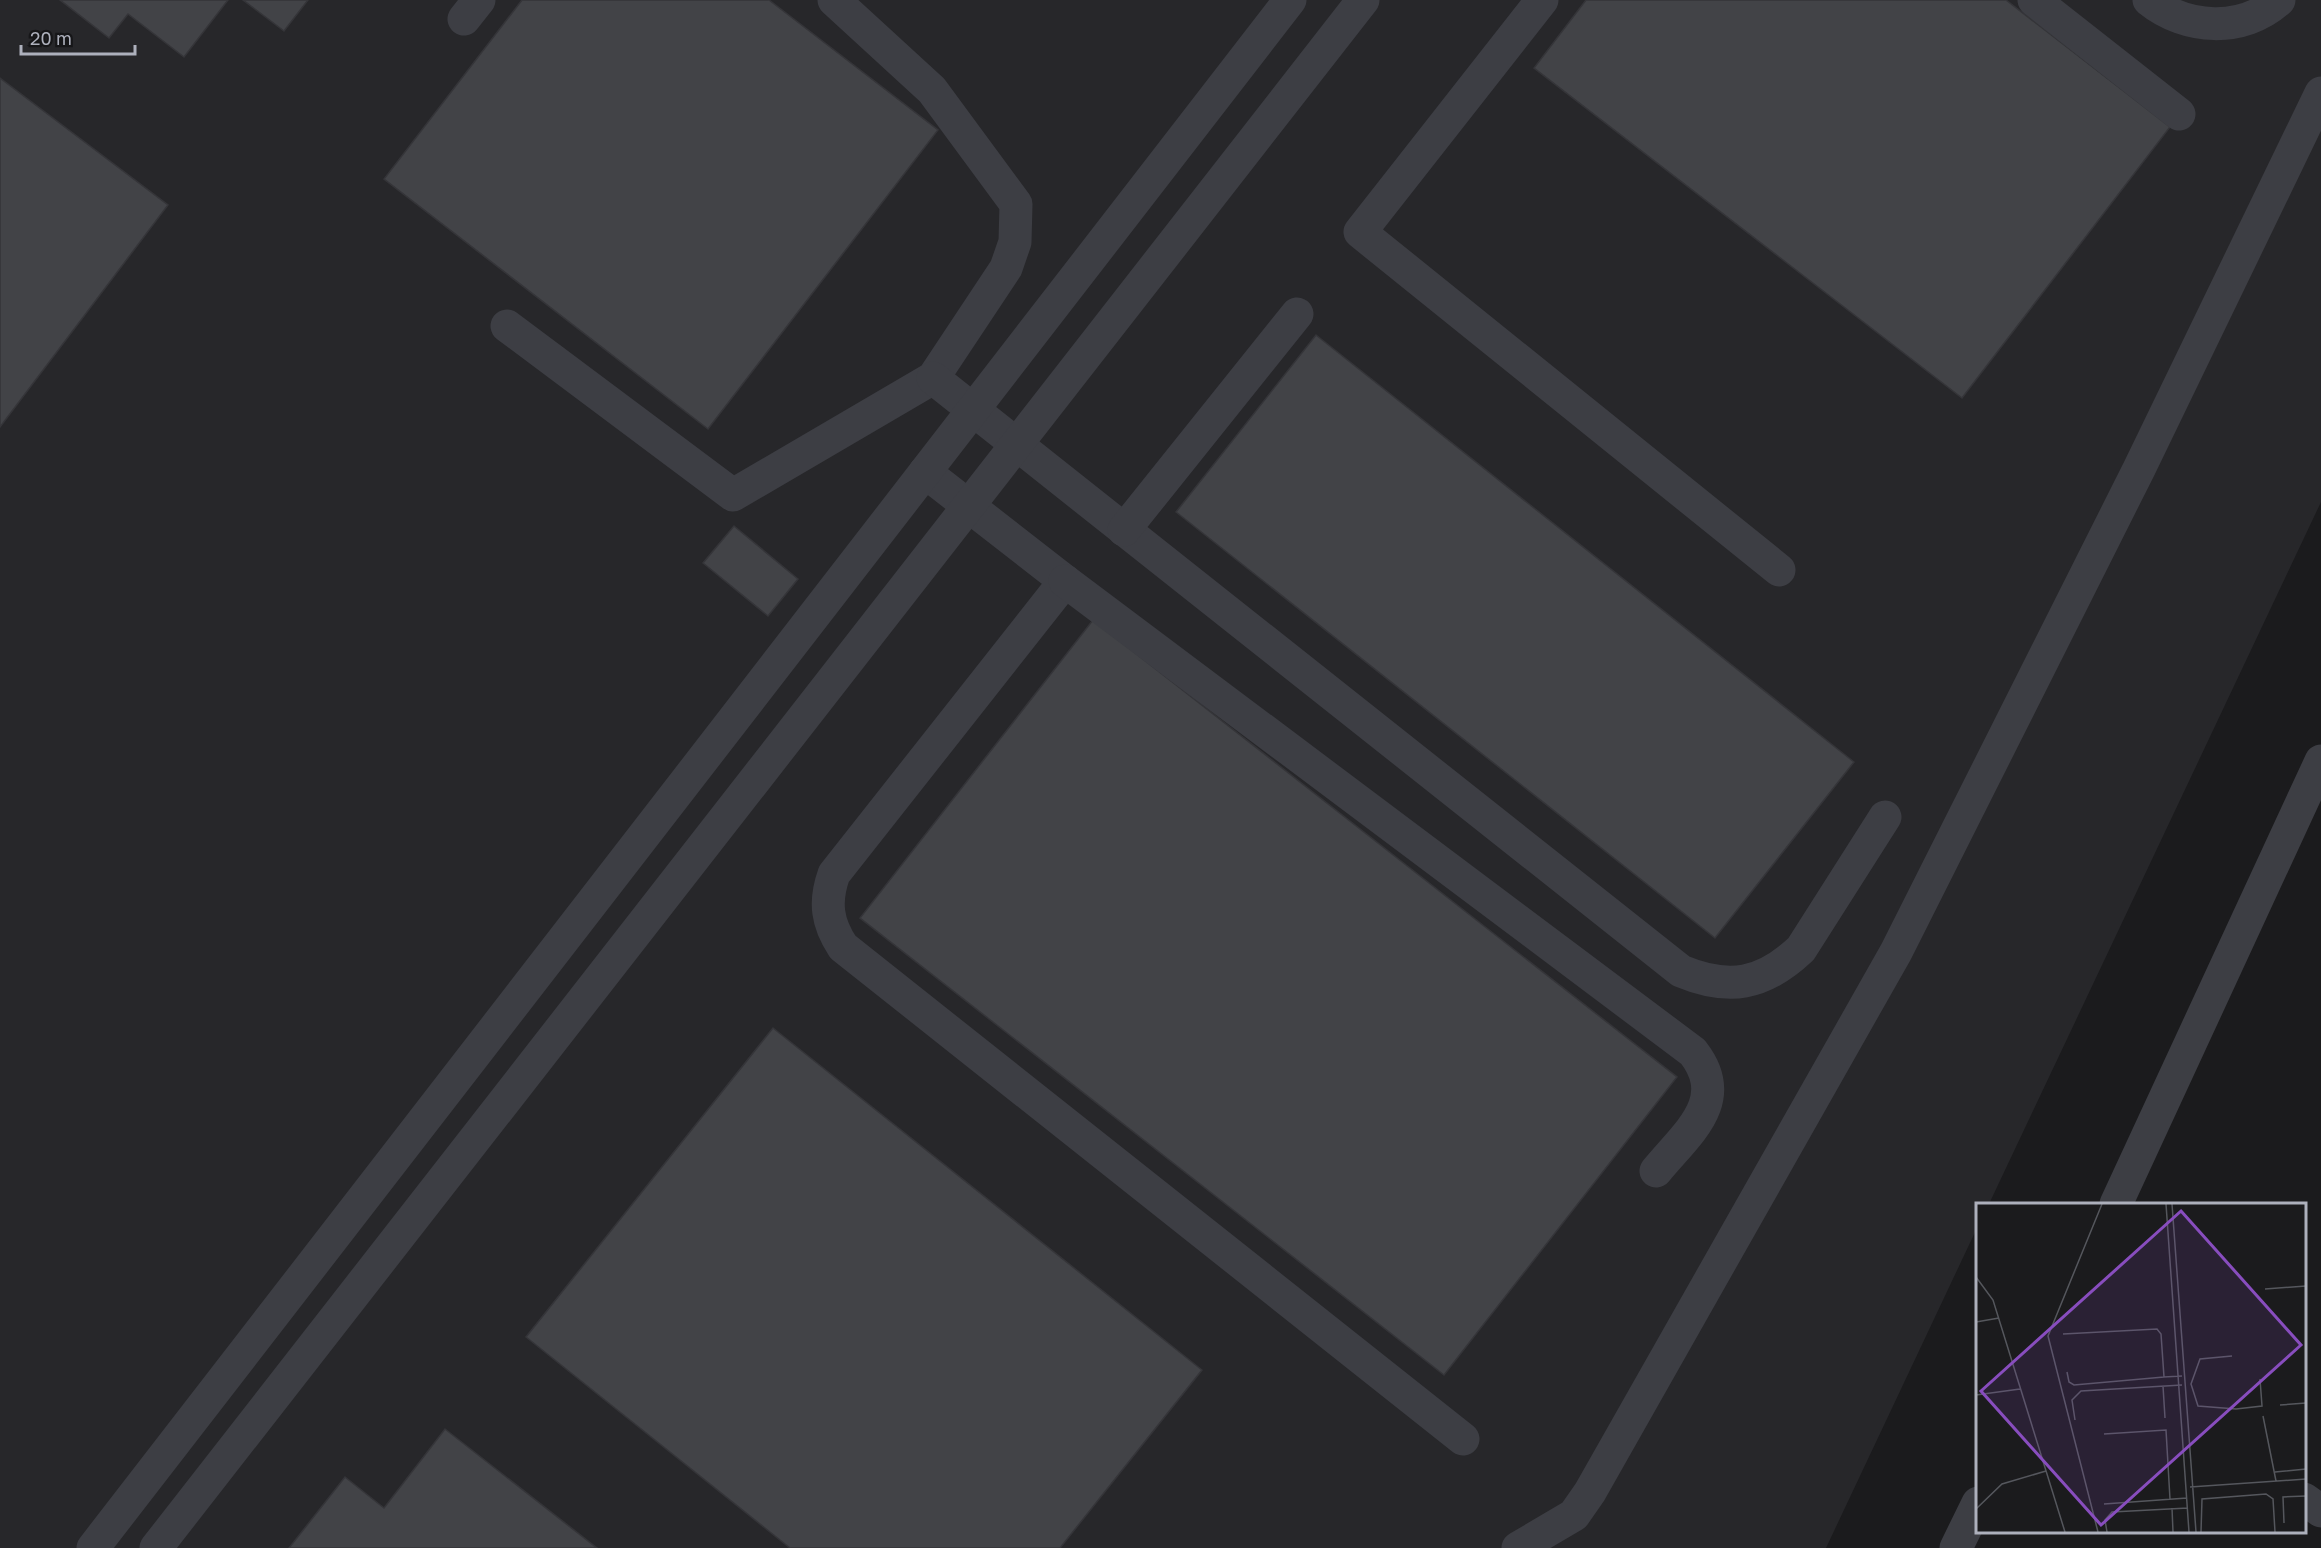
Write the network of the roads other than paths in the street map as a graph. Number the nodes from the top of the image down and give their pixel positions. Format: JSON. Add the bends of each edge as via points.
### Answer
{"nodes":[{"id":1,"x":834,"y":0,"type":"edge"},
{"id":2,"x":1290,"y":0,"type":"edge"},
{"id":3,"x":1363,"y":0,"type":"edge"},
{"id":4,"x":1542,"y":0,"type":"edge"},
{"id":5,"x":2034,"y":0,"type":"edge"},
{"id":6,"x":2148,"y":0,"type":"edge"},
{"id":7,"x":2280,"y":0,"type":"edge"},
{"id":8,"x":2321,"y":93,"type":"edge"},
{"id":9,"x":2179,"y":114,"type":"dead end"},
{"id":10,"x":1297,"y":314,"type":"dead end"},
{"id":11,"x":507,"y":326,"type":"dead end"},
{"id":12,"x":933,"y":378,"type":"junction"},
{"id":13,"x":972,"y":410,"type":"junction"},
{"id":14,"x":1016,"y":445,"type":"junction"},
{"id":15,"x":925,"y":472,"type":"junction"},
{"id":16,"x":968,"y":506,"type":"junction"},
{"id":17,"x":1124,"y":530,"type":"junction"},
{"id":18,"x":1779,"y":570,"type":"dead end"},
{"id":19,"x":1065,"y":581,"type":"junction"},
{"id":20,"x":2321,"y":761,"type":"edge"},
{"id":21,"x":1885,"y":818,"type":"dead end"},
{"id":22,"x":1656,"y":1171,"type":"dead end"},
{"id":23,"x":2116,"y":1203,"type":"edge"},
{"id":24,"x":1462,"y":1439,"type":"dead end"},
{"id":25,"x":2306,"y":1500,"type":"edge"},
{"id":26,"x":1976,"y":1505,"type":"edge"},
{"id":27,"x":2321,"y":1511,"type":"edge"},
{"id":28,"x":93,"y":1548,"type":"edge"},
{"id":29,"x":156,"y":1548,"type":"edge"},
{"id":30,"x":1518,"y":1548,"type":"edge"},
{"id":31,"x":1956,"y":1548,"type":"edge"}],
"edges":[{"from":1,"to":12,"type":"street","via":[[932,90],[1016,204],[1016,242],[1006,268]]},
{"from":2,"to":13,"type":"street"},
{"from":3,"to":14,"type":"street"},
{"from":4,"to":18,"type":"street","via":[[1360,232]]},
{"from":5,"to":9,"type":"street"},
{"from":6,"to":7,"type":"street","via":[[2180,18],[2204,24],[2252,17]]},
{"from":8,"to":30,"type":"street","via":[[2139,469],[1896,952],[1590,1492],[1575,1515]]},
{"from":10,"to":17,"type":"street"},
{"from":11,"to":12,"type":"street","via":[[733,495]]},
{"from":12,"to":13,"type":"street"},
{"from":13,"to":14,"type":"street"},
{"from":13,"to":15,"type":"street"},
{"from":14,"to":16,"type":"street"},
{"from":14,"to":17,"type":"street"},
{"from":15,"to":16,"type":"street"},
{"from":15,"to":28,"type":"street"},
{"from":16,"to":19,"type":"street"},
{"from":16,"to":29,"type":"street"},
{"from":17,"to":21,"type":"street","via":[[1681,971],[1702,979],[1746,982],[1785,964],[1801,949]]},
{"from":19,"to":22,"type":"street","via":[[1693,1052],[1707,1075],[1708,1100],[1703,1113]]},
{"from":19,"to":24,"type":"street","via":[[834,874],[827,903],[834,934],[843,947]]},
{"from":20,"to":23,"type":"street"},
{"from":25,"to":27,"type":"street"},
{"from":26,"to":31,"type":"street"}]}
